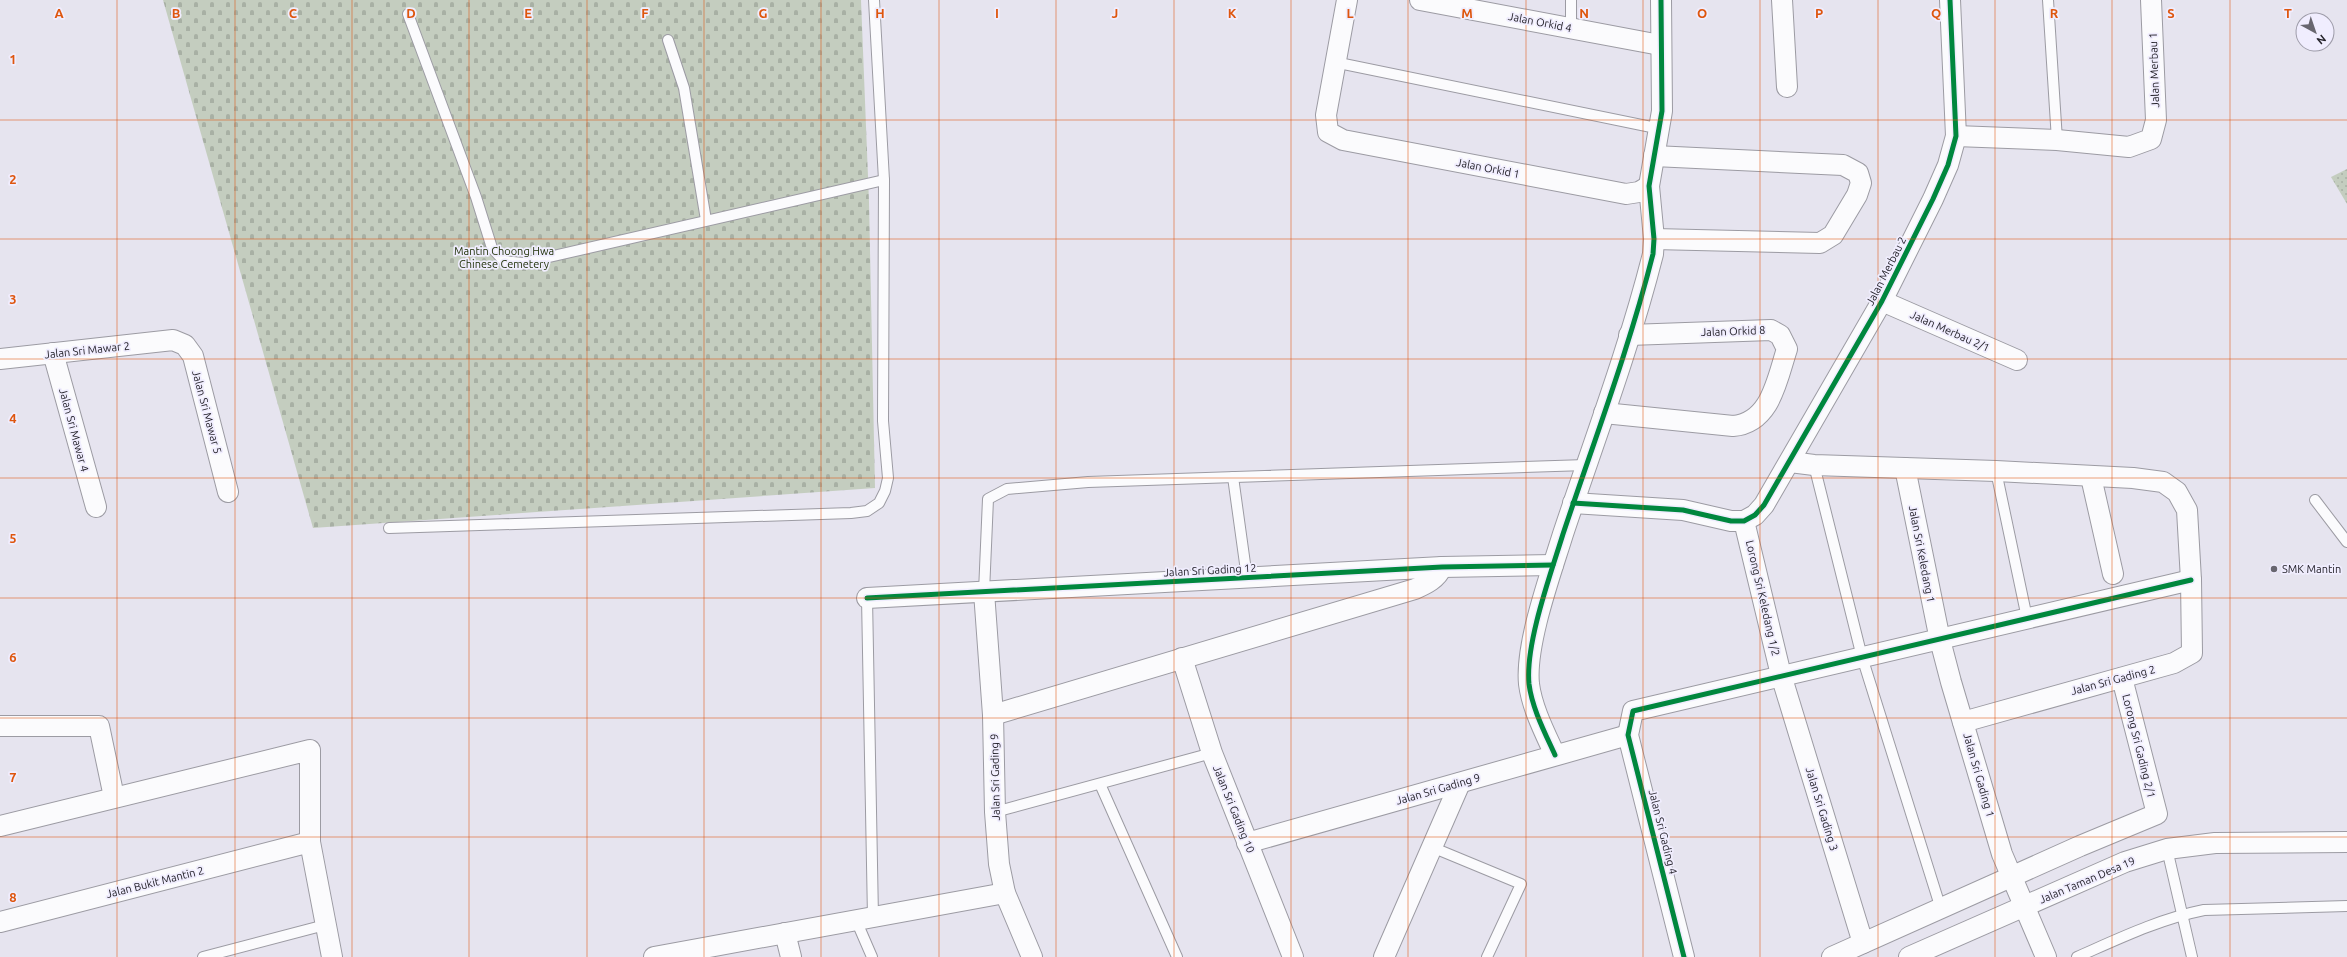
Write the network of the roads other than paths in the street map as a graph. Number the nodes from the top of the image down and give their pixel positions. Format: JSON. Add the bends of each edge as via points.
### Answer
{"nodes":[{"id":1,"x":874,"y":0,"type":"edge"},
{"id":2,"x":1348,"y":0,"type":"edge"},
{"id":3,"x":1420,"y":0,"type":"edge"},
{"id":4,"x":1571,"y":0,"type":"edge"},
{"id":5,"x":1660,"y":0,"type":"edge"},
{"id":6,"x":1782,"y":0,"type":"edge"},
{"id":7,"x":1950,"y":0,"type":"edge"},
{"id":8,"x":2048,"y":0,"type":"edge"},
{"id":9,"x":2151,"y":0,"type":"edge"},
{"id":10,"x":1473,"y":5,"type":"edge"},
{"id":11,"x":408,"y":14,"type":"dead end"},
{"id":12,"x":1572,"y":28,"type":"junction"},
{"id":13,"x":668,"y":40,"type":"dead end"},
{"id":14,"x":1660,"y":45,"type":"junction"},
{"id":15,"x":1334,"y":62,"type":"junction"},
{"id":16,"x":1787,"y":87,"type":"dead end"},
{"id":17,"x":1661,"y":129,"type":"junction"},
{"id":18,"x":1956,"y":136,"type":"junction"},
{"id":19,"x":2057,"y":140,"type":"junction"},
{"id":20,"x":1654,"y":156,"type":"junction"},
{"id":21,"x":884,"y":180,"type":"junction"},
{"id":22,"x":1649,"y":186,"type":"junction"},
{"id":23,"x":706,"y":220,"type":"junction"},
{"id":24,"x":1654,"y":239,"type":"junction"},
{"id":25,"x":1882,"y":301,"type":"junction"},
{"id":26,"x":1629,"y":335,"type":"junction"},
{"id":27,"x":173,"y":340,"type":"joint"},
{"id":28,"x":53,"y":353,"type":"junction"},
{"id":29,"x":0,"y":360,"type":"edge"},
{"id":30,"x":2017,"y":360,"type":"dead end"},
{"id":31,"x":1604,"y":413,"type":"junction"},
{"id":32,"x":1790,"y":462,"type":"junction"},
{"id":33,"x":1586,"y":465,"type":"junction"},
{"id":34,"x":1814,"y":465,"type":"junction"},
{"id":35,"x":1905,"y":468,"type":"junction"},
{"id":36,"x":1996,"y":471,"type":"junction"},
{"id":37,"x":2091,"y":477,"type":"junction"},
{"id":38,"x":1233,"y":478,"type":"junction"},
{"id":39,"x":228,"y":492,"type":"dead end"},
{"id":40,"x":2315,"y":500,"type":"dead end"},
{"id":41,"x":1573,"y":503,"type":"junction"},
{"id":42,"x":96,"y":507,"type":"dead end"},
{"id":43,"x":1744,"y":521,"type":"junction"},
{"id":44,"x":389,"y":528,"type":"dead end"},
{"id":45,"x":2347,"y":542,"type":"edge"},
{"id":46,"x":1553,"y":565,"type":"junction"},
{"id":47,"x":1442,"y":567,"type":"junction"},
{"id":48,"x":2113,"y":574,"type":"dead end"},
{"id":49,"x":1247,"y":578,"type":"junction"},
{"id":50,"x":2191,"y":580,"type":"junction"},
{"id":51,"x":984,"y":592,"type":"junction"},
{"id":52,"x":867,"y":598,"type":"joint"},
{"id":53,"x":2027,"y":618,"type":"junction"},
{"id":54,"x":1940,"y":640,"type":"junction"},
{"id":55,"x":1862,"y":657,"type":"junction"},
{"id":56,"x":1182,"y":658,"type":"junction"},
{"id":57,"x":1781,"y":675,"type":"junction"},
{"id":58,"x":2122,"y":678,"type":"junction"},
{"id":59,"x":993,"y":715,"type":"junction"},
{"id":60,"x":1963,"y":722,"type":"junction"},
{"id":61,"x":0,"y":726,"type":"edge"},
{"id":62,"x":1628,"y":735,"type":"junction"},
{"id":63,"x":1212,"y":753,"type":"junction"},
{"id":64,"x":1555,"y":755,"type":"junction"},
{"id":65,"x":1460,"y":783,"type":"junction"},
{"id":66,"x":1100,"y":784,"type":"junction"},
{"id":67,"x":114,"y":797,"type":"junction"},
{"id":68,"x":995,"y":812,"type":"junction"},
{"id":69,"x":0,"y":826,"type":"edge"},
{"id":70,"x":310,"y":842,"type":"junction"},
{"id":71,"x":2347,"y":842,"type":"edge"},
{"id":72,"x":1247,"y":843,"type":"junction"},
{"id":73,"x":1434,"y":848,"type":"junction"},
{"id":74,"x":2167,"y":849,"type":"junction"},
{"id":75,"x":2011,"y":878,"type":"junction"},
{"id":76,"x":1005,"y":894,"type":"junction"},
{"id":77,"x":2347,"y":906,"type":"edge"},
{"id":78,"x":2024,"y":908,"type":"junction"},
{"id":79,"x":1941,"y":909,"type":"junction"},
{"id":80,"x":2183,"y":914,"type":"junction"},
{"id":81,"x":864,"y":919,"type":"junction"},
{"id":82,"x":0,"y":922,"type":"edge"},
{"id":83,"x":325,"y":925,"type":"junction"},
{"id":84,"x":785,"y":933,"type":"junction"},
{"id":85,"x":1863,"y":943,"type":"junction"},
{"id":86,"x":203,"y":957,"type":"edge"},
{"id":87,"x":332,"y":957,"type":"edge"},
{"id":88,"x":654,"y":957,"type":"edge"},
{"id":89,"x":791,"y":957,"type":"edge"},
{"id":90,"x":872,"y":957,"type":"edge"},
{"id":91,"x":1032,"y":957,"type":"edge"},
{"id":92,"x":1177,"y":957,"type":"edge"},
{"id":93,"x":1293,"y":957,"type":"edge"},
{"id":94,"x":1384,"y":957,"type":"edge"},
{"id":95,"x":1487,"y":957,"type":"edge"},
{"id":96,"x":1684,"y":957,"type":"edge"},
{"id":97,"x":1832,"y":957,"type":"edge"},
{"id":98,"x":1909,"y":957,"type":"edge"},
{"id":99,"x":2046,"y":957,"type":"edge"},
{"id":100,"x":2077,"y":957,"type":"edge"},
{"id":101,"x":2192,"y":957,"type":"edge"}],
"edges":[{"from":1,"to":21,"type":"lane"},
{"from":2,"to":15,"type":"street"},
{"from":3,"to":10,"type":"street","name":"Jalan Orkid 4"},
{"from":4,"to":12,"type":"lane"},
{"from":5,"to":14,"type":"street"},
{"from":6,"to":16,"type":"street"},
{"from":7,"to":18,"type":"street","name":"Jalan Merbau 2"},
{"from":8,"to":19,"type":"lane"},
{"from":9,"to":19,"type":"street","name":"Jalan Merbau 1","via":[[2156,120],[2151,139],[2130,146]]},
{"from":10,"to":12,"type":"street","name":"Jalan Orkid 4"},
{"from":11,"to":23,"type":"lane","via":[[476,197],[492,248],[504,262],[523,263]]},
{"from":12,"to":14,"type":"street","name":"Jalan Orkid 4"},
{"from":13,"to":23,"type":"lane","via":[[684,88]]},
{"from":14,"to":17,"type":"street"},
{"from":15,"to":17,"type":"lane"},
{"from":15,"to":22,"type":"street","name":"Jalan Orkid 1","via":[[1326,115],[1328,132],[1343,140],[1626,194],[1639,192]]},
{"from":17,"to":20,"type":"street"},
{"from":18,"to":19,"type":"street"},
{"from":18,"to":25,"type":"street","name":"Jalan Merbau 2","via":[[1948,165],[1933,199]]},
{"from":20,"to":22,"type":"street"},
{"from":20,"to":24,"type":"street","via":[[1843,165],[1858,173],[1861,183],[1857,195],[1833,236],[1820,243]]},
{"from":21,"to":23,"type":"lane"},
{"from":21,"to":44,"type":"lane","via":[[882,421],[888,478],[879,503],[867,511],[851,513]]},
{"from":22,"to":24,"type":"street"},
{"from":24,"to":26,"type":"street","via":[[1646,283]]},
{"from":25,"to":30,"type":"street","name":"Jalan Merbau 2/1"},
{"from":25,"to":32,"type":"street","name":"Jalan Merbau 2"},
{"from":26,"to":31,"type":"street"},
{"from":26,"to":31,"type":"street","name":"Jalan Orkid 8","via":[[1771,330],[1780,335],[1787,349],[1772,394],[1763,411],[1756,420],[1745,425],[1733,426]]},
{"from":27,"to":28,"type":"street","name":"Jalan Sri Mawar 2"},
{"from":27,"to":39,"type":"street","name":"Jalan Sri Mawar 5","via":[[185,345],[193,356]]},
{"from":28,"to":29,"type":"street","name":"Jalan Sri Mawar 2"},
{"from":28,"to":42,"type":"street","name":"Jalan Sri Mawar 4"},
{"from":31,"to":33,"type":"street"},
{"from":32,"to":34,"type":"street"},
{"from":32,"to":43,"type":"street","name":"Jalan Merbau 2","via":[[1756,515]]},
{"from":33,"to":38,"type":"lane"},
{"from":33,"to":41,"type":"street"},
{"from":34,"to":35,"type":"street"},
{"from":34,"to":55,"type":"lane"},
{"from":35,"to":36,"type":"street"},
{"from":35,"to":54,"type":"street","name":"Jalan Sri Keledang 1"},
{"from":36,"to":37,"type":"street"},
{"from":36,"to":53,"type":"lane"},
{"from":37,"to":48,"type":"street"},
{"from":37,"to":50,"type":"street","via":[[2163,482],[2177,492],[2187,510]]},
{"from":38,"to":49,"type":"lane"},
{"from":38,"to":51,"type":"lane","via":[[1088,482],[1007,488],[988,499]]},
{"from":40,"to":45,"type":"lane"},
{"from":41,"to":43,"type":"street","via":[[1683,510],[1731,521]]},
{"from":41,"to":46,"type":"street"},
{"from":43,"to":57,"type":"street","name":"Lorong Sri Keledang 1/2"},
{"from":46,"to":47,"type":"street","name":"Jalan Sri Gading 12"},
{"from":46,"to":64,"type":"street","via":[[1533,641],[1529,684]]},
{"from":47,"to":49,"type":"street","name":"Jalan Sri Gading 12"},
{"from":47,"to":56,"type":"street","via":[[1429,582],[1414,588]]},
{"from":49,"to":51,"type":"street","name":"Jalan Sri Gading 12"},
{"from":50,"to":53,"type":"street"},
{"from":50,"to":58,"type":"street","name":"Jalan Sri Gading 2","via":[[2192,653],[2174,663]]},
{"from":51,"to":52,"type":"street","name":"Jalan Sri Gading 12"},
{"from":51,"to":59,"type":"street","name":"Jalan Sri Gading 9"},
{"from":52,"to":81,"type":"lane"},
{"from":53,"to":54,"type":"street"},
{"from":54,"to":55,"type":"street"},
{"from":54,"to":60,"type":"street","name":"Jalan Sri Gading 1"},
{"from":55,"to":57,"type":"street"},
{"from":55,"to":79,"type":"lane"},
{"from":56,"to":59,"type":"street"},
{"from":56,"to":63,"type":"street","name":"Jalan Sri Gading 10"},
{"from":57,"to":62,"type":"street","name":"Jalan Sri Gading 4","via":[[1633,711]]},
{"from":57,"to":85,"type":"street","name":"Jalan Sri Gading 3"},
{"from":58,"to":60,"type":"street","name":"Jalan Sri Gading 2"},
{"from":58,"to":75,"type":"street","name":"Lorong Sri Gading 2/1","via":[[2157,814]]},
{"from":59,"to":68,"type":"street","name":"Jalan Sri Gading 9"},
{"from":60,"to":75,"type":"street","name":"Jalan Sri Gading 1"},
{"from":61,"to":67,"type":"street","via":[[99,726]]},
{"from":62,"to":64,"type":"street","name":"Jalan Sri Gading 9"},
{"from":62,"to":96,"type":"street","name":"Jalan Sri Gading 4"},
{"from":63,"to":66,"type":"lane"},
{"from":63,"to":72,"type":"street","name":"Jalan Sri Gading 10"},
{"from":64,"to":65,"type":"street","name":"Jalan Sri Gading 9"},
{"from":65,"to":72,"type":"street","name":"Jalan Sri Gading 9"},
{"from":65,"to":73,"type":"street"},
{"from":66,"to":68,"type":"lane"},
{"from":66,"to":92,"type":"lane"},
{"from":67,"to":69,"type":"street"},
{"from":67,"to":70,"type":"street","via":[[310,750]]},
{"from":68,"to":76,"type":"street","name":"Jalan Sri Gading 9","via":[[999,864]]},
{"from":70,"to":82,"type":"street","name":"Jalan Bukit Mantin 2"},
{"from":70,"to":83,"type":"street"},
{"from":71,"to":74,"type":"street","name":"Jalan Taman Desa 19","via":[[2215,843]]},
{"from":72,"to":93,"type":"street","name":"Jalan Sri Gading 10"},
{"from":73,"to":94,"type":"street"},
{"from":73,"to":95,"type":"lane","via":[[1521,884]]},
{"from":74,"to":78,"type":"street","name":"Jalan Taman Desa 19","via":[[2125,862]]},
{"from":74,"to":80,"type":"lane"},
{"from":75,"to":78,"type":"street","name":"Jalan Sri Gading 1"},
{"from":75,"to":79,"type":"street"},
{"from":76,"to":81,"type":"street"},
{"from":76,"to":91,"type":"street","name":"Jalan Sri Gading 9"},
{"from":77,"to":80,"type":"lane","via":[[2204,910]]},
{"from":78,"to":98,"type":"street","name":"Jalan Taman Desa 19"},
{"from":78,"to":99,"type":"street","name":"Jalan Sri Gading 1"},
{"from":79,"to":85,"type":"street"},
{"from":80,"to":100,"type":"lane"},
{"from":80,"to":101,"type":"lane"},
{"from":81,"to":84,"type":"street"},
{"from":81,"to":90,"type":"lane"},
{"from":83,"to":86,"type":"lane"},
{"from":83,"to":87,"type":"street"},
{"from":84,"to":88,"type":"street"},
{"from":84,"to":89,"type":"street"},
{"from":85,"to":97,"type":"street"}]}
